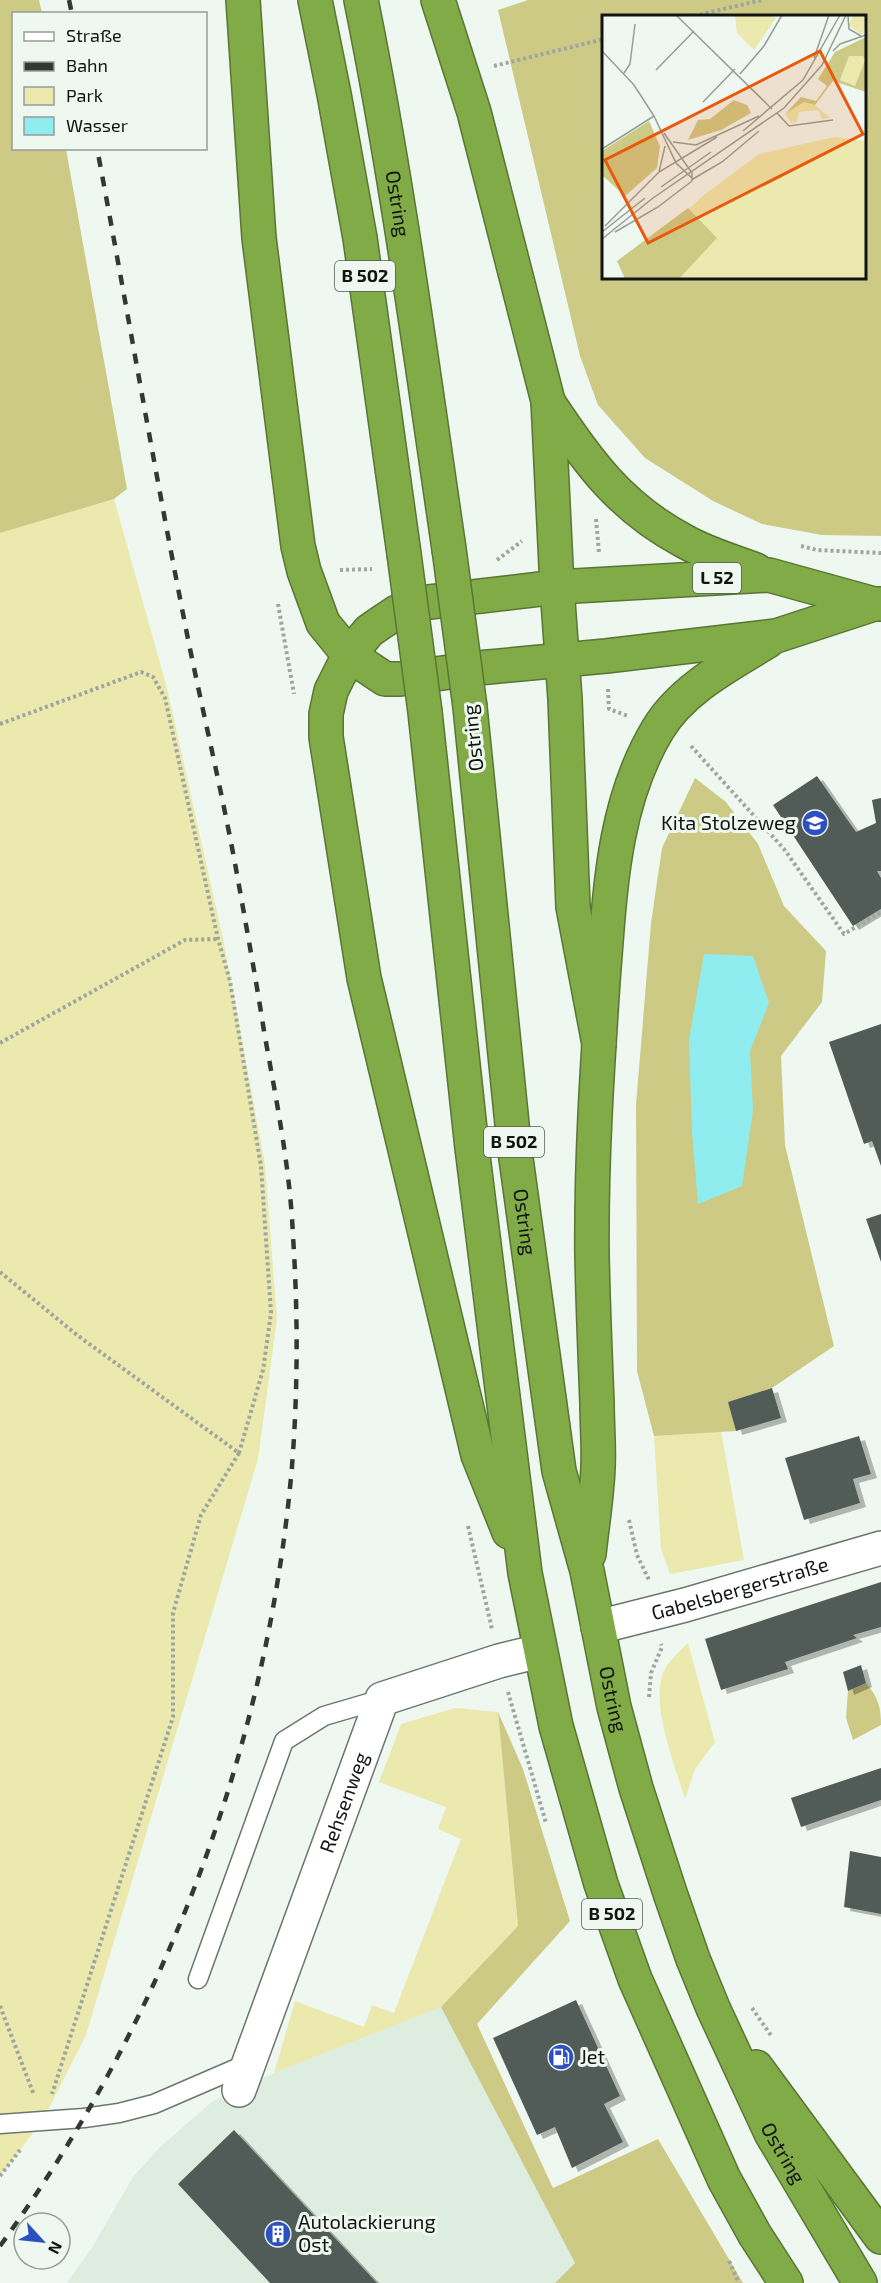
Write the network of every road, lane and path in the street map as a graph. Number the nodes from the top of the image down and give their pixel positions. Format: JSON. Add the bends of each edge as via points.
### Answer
{"nodes":[{"id":1,"x":243,"y":0,"type":"edge"},
{"id":2,"x":315,"y":0,"type":"edge"},
{"id":3,"x":361,"y":0,"type":"edge"},
{"id":4,"x":438,"y":0,"type":"edge"},
{"id":5,"x":762,"y":0,"type":"edge"},
{"id":6,"x":698,"y":15,"type":"edge"},
{"id":7,"x":602,"y":39,"type":"edge"},
{"id":8,"x":490,"y":66,"type":"dead end"},
{"id":9,"x":548,"y":401,"type":"junction"},
{"id":10,"x":798,"y":546,"type":"dead end"},
{"id":11,"x":881,"y":553,"type":"edge"},
{"id":12,"x":769,"y":575,"type":"junction"},
{"id":13,"x":557,"y":587,"type":"junction"},
{"id":14,"x":877,"y":604,"type":"edge"},
{"id":15,"x":776,"y":636,"type":"junction"},
{"id":16,"x":349,"y":655,"type":"junction"},
{"id":17,"x":563,"y":660,"type":"junction"},
{"id":18,"x":0,"y":724,"type":"edge"},
{"id":19,"x":691,"y":746,"type":"dead end"},
{"id":20,"x":881,"y":912,"type":"edge"},
{"id":21,"x":218,"y":939,"type":"junction"},
{"id":22,"x":0,"y":1043,"type":"edge"},
{"id":23,"x":599,"y":1044,"type":"junction"},
{"id":24,"x":0,"y":1272,"type":"edge"},
{"id":25,"x":239,"y":1453,"type":"junction"},
{"id":26,"x":881,"y":1548,"type":"edge"},
{"id":27,"x":587,"y":1571,"type":"junction"},
{"id":28,"x":525,"y":1573,"type":"junction"},
{"id":29,"x":655,"y":1613,"type":"junction"},
{"id":30,"x":598,"y":1627,"type":"junction"},
{"id":31,"x":540,"y":1651,"type":"junction"},
{"id":32,"x":382,"y":1699,"type":"junction"},
{"id":33,"x":651,"y":1705,"type":"dead end"},
{"id":34,"x":198,"y":1979,"type":"dead end"},
{"id":35,"x":751,"y":2006,"type":"dead end"},
{"id":36,"x":713,"y":2008,"type":"junction"},
{"id":37,"x":776,"y":2044,"type":"dead end"},
{"id":38,"x":244,"y":2076,"type":"joint"},
{"id":39,"x":43,"y":2120,"type":"junction"},
{"id":40,"x":0,"y":2124,"type":"edge"},
{"id":41,"x":754,"y":2235,"type":"junction"},
{"id":42,"x":881,"y":2237,"type":"edge"},
{"id":43,"x":770,"y":2283,"type":"edge"},
{"id":44,"x":786,"y":2283,"type":"edge"},
{"id":45,"x":860,"y":2283,"type":"edge"}],
"edges":[{"from":1,"to":16,"type":"highway","via":[[259,238],[298,546],[323,623]]},
{"from":2,"to":28,"type":"highway","number":"B 502","bridge":true,"via":[[360,238],[404,554]]},
{"from":3,"to":27,"type":"highway","name":"Ostring","number":"B 502","bridge":true,"via":[[403,235],[449,549],[470,707],[515,1155],[559,1471]]},
{"from":4,"to":9,"type":"highway","via":[[474,112]]},
{"from":5,"to":6,"type":"path"},
{"from":7,"to":8,"type":"path"},
{"from":9,"to":12,"type":"highway","via":[[601,477],[642,514],[704,551]]},
{"from":9,"to":13,"type":"highway"},
{"from":10,"to":11,"type":"path"},
{"from":12,"to":13,"type":"highway","number":"L 52"},
{"from":12,"to":14,"type":"highway","number":"L 52"},
{"from":13,"to":16,"type":"highway","number":"L 52","via":[[421,603],[374,627]]},
{"from":13,"to":17,"type":"highway"},
{"from":14,"to":15,"type":"highway"},
{"from":15,"to":17,"type":"highway"},
{"from":15,"to":23,"type":"highway","via":[[721,669],[681,701],[659,727],[640,762],[619,830],[608,910]]},
{"from":16,"to":17,"type":"highway","via":[[385,679],[400,680]]},
{"from":16,"to":28,"type":"highway","via":[[331,691],[326,737],[364,978],[478,1455]]},
{"from":17,"to":23,"type":"highway","via":[[573,907]]},
{"from":18,"to":21,"type":"path","via":[[141,672],[153,677],[165,698]]},
{"from":19,"to":20,"type":"path","via":[[784,849],[844,934]]},
{"from":21,"to":22,"type":"path","via":[[185,940]]},
{"from":21,"to":25,"type":"path","via":[[230,981],[261,1166],[271,1313],[263,1370]]},
{"from":23,"to":27,"type":"highway","via":[[592,1253],[598,1467]]},
{"from":24,"to":25,"type":"path","via":[[77,1335]]},
{"from":25,"to":39,"type":"path","via":[[201,1515],[173,1613],[173,1717]]},
{"from":26,"to":29,"type":"street","name":"Gabelsbergerstraße"},
{"from":27,"to":30,"type":"highway","name":"Ostring","number":"B 502"},
{"from":28,"to":31,"type":"highway","number":"B 502"},
{"from":29,"to":30,"type":"street","name":"Gabelsbergerstraße"},
{"from":29,"to":33,"type":"path","via":[[662,1647],[651,1673]]},
{"from":30,"to":36,"type":"highway","name":"Ostring","number":"B 502","via":[[636,1788]]},
{"from":31,"to":32,"type":"street"},
{"from":31,"to":41,"type":"highway","number":"B 502","via":[[556,1726],[601,1884],[635,1979],[724,2179]]},
{"from":32,"to":34,"type":"lane","via":[[324,1716],[284,1741]]},
{"from":32,"to":38,"type":"street","name":"Rehsenweg"},
{"from":35,"to":37,"type":"path"},
{"from":36,"to":42,"type":"highway"},
{"from":36,"to":45,"type":"highway","name":"Ostring","number":"B 502","via":[[771,2133]]},
{"from":38,"to":39,"type":"lane","name":"Rehsenweg","via":[[118,2113]]},
{"from":39,"to":40,"type":"lane","name":"Rehsenweg"},
{"from":41,"to":43,"type":"highway"},
{"from":41,"to":44,"type":"highway","number":"B 502"}]}
